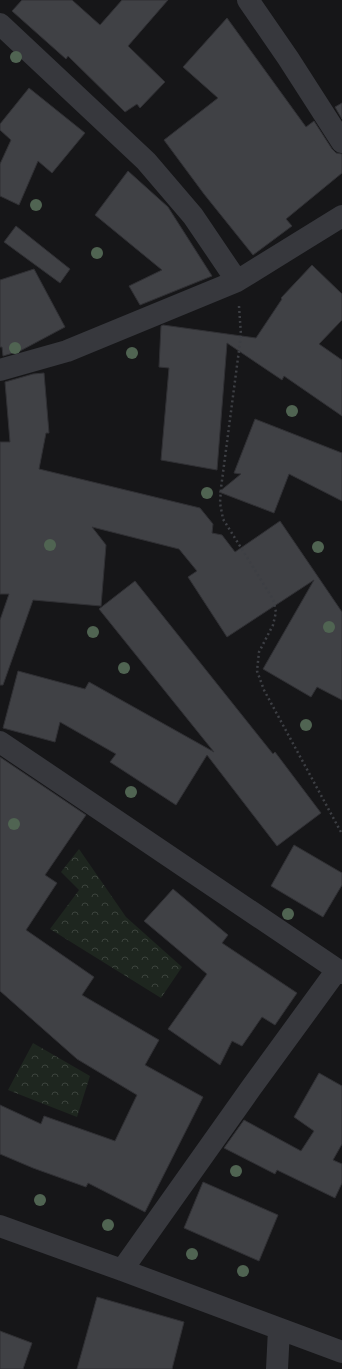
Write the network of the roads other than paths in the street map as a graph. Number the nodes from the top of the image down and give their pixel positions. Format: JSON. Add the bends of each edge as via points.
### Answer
{"nodes":[{"id":1,"x":248,"y":0,"type":"edge"},
{"id":2,"x":0,"y":24,"type":"edge"},
{"id":3,"x":342,"y":142,"type":"edge"},
{"id":4,"x":342,"y":216,"type":"edge"},
{"id":5,"x":237,"y":281,"type":"junction"},
{"id":6,"x":0,"y":370,"type":"edge"},
{"id":7,"x":0,"y":742,"type":"edge"},
{"id":8,"x":340,"y":972,"type":"edge"},
{"id":9,"x":0,"y":1226,"type":"edge"},
{"id":10,"x":122,"y":1270,"type":"junction"},
{"id":11,"x":279,"y":1329,"type":"junction"},
{"id":12,"x":342,"y":1352,"type":"edge"},
{"id":13,"x":277,"y":1369,"type":"edge"}],
"edges":[{"from":1,"to":3,"type":"street"},
{"from":2,"to":5,"type":"street","via":[[146,161],[193,216]]},
{"from":4,"to":5,"type":"street"},
{"from":5,"to":6,"type":"street","via":[[67,351]]},
{"from":7,"to":8,"type":"street"},
{"from":8,"to":10,"type":"street","via":[[250,1088]]},
{"from":9,"to":10,"type":"street"},
{"from":10,"to":11,"type":"street"},
{"from":11,"to":12,"type":"street"},
{"from":11,"to":13,"type":"street"}]}
